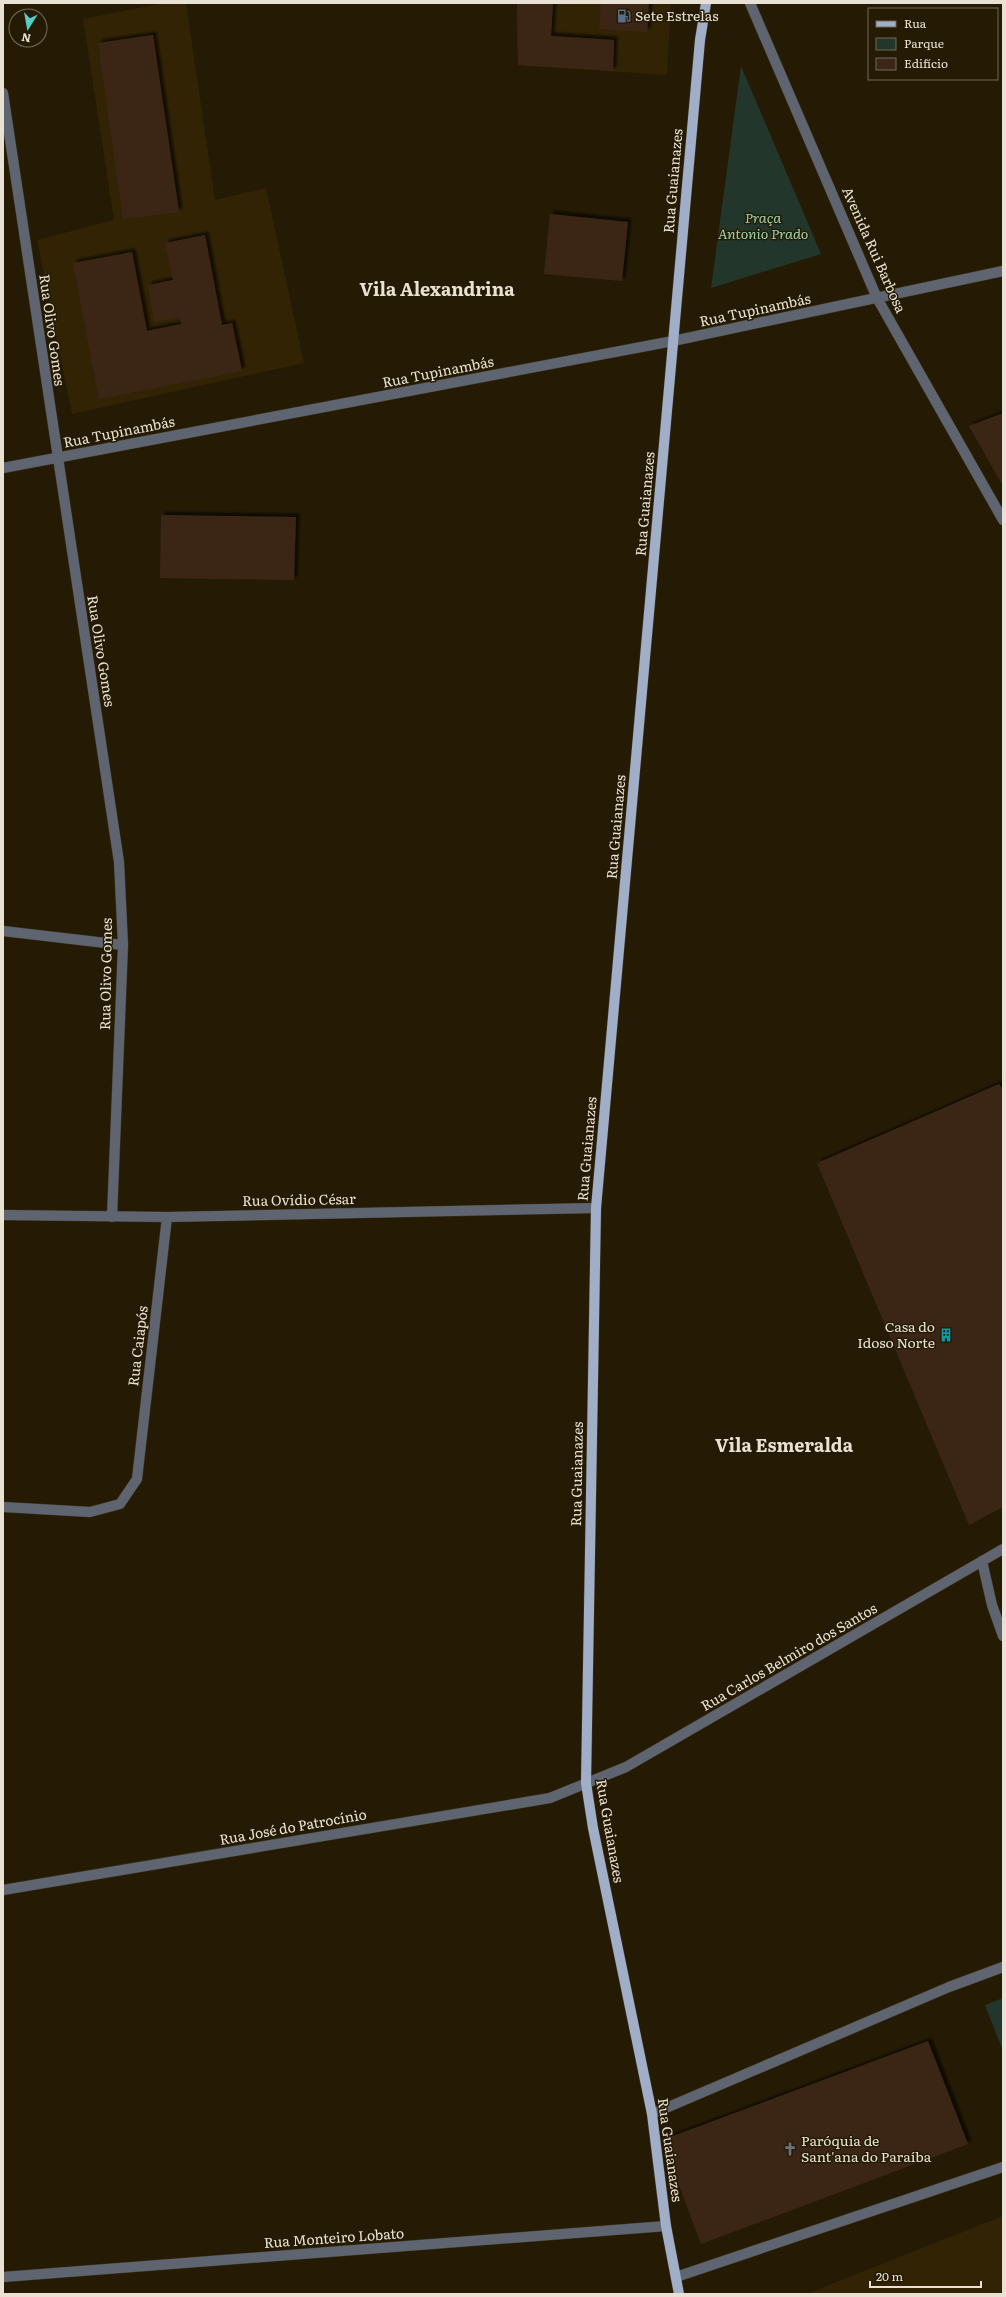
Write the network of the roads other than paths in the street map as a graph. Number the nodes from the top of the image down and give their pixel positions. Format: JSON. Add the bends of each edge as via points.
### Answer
{"nodes":[{"id":1,"x":706,"y":3,"type":"edge"},
{"id":2,"x":750,"y":3,"type":"edge"},
{"id":3,"x":3,"y":92,"type":"edge"},
{"id":4,"x":1003,"y":271,"type":"edge"},
{"id":5,"x":877,"y":298,"type":"junction"},
{"id":6,"x":673,"y":341,"type":"junction"},
{"id":7,"x":57,"y":458,"type":"junction"},
{"id":8,"x":3,"y":468,"type":"edge"},
{"id":9,"x":1003,"y":520,"type":"edge"},
{"id":10,"x":3,"y":931,"type":"edge"},
{"id":11,"x":122,"y":945,"type":"junction"},
{"id":12,"x":596,"y":1208,"type":"junction"},
{"id":13,"x":3,"y":1215,"type":"edge"},
{"id":14,"x":112,"y":1217,"type":"junction"},
{"id":15,"x":167,"y":1217,"type":"junction"},
{"id":16,"x":3,"y":1507,"type":"edge"},
{"id":17,"x":1003,"y":1549,"type":"edge"},
{"id":18,"x":982,"y":1561,"type":"junction"},
{"id":19,"x":1003,"y":1636,"type":"edge"},
{"id":20,"x":586,"y":1783,"type":"junction"},
{"id":21,"x":3,"y":1890,"type":"edge"},
{"id":22,"x":1003,"y":1967,"type":"edge"},
{"id":23,"x":652,"y":2114,"type":"junction"},
{"id":24,"x":1003,"y":2167,"type":"edge"},
{"id":25,"x":666,"y":2226,"type":"junction"},
{"id":26,"x":3,"y":2277,"type":"edge"},
{"id":27,"x":676,"y":2277,"type":"junction"},
{"id":28,"x":679,"y":2294,"type":"edge"}],
"edges":[{"from":1,"to":6,"type":"main road","name":"Rua Guaianazes","via":[[700,40]]},
{"from":2,"to":5,"type":"street","name":"Avenida Rui Barbosa"},
{"from":3,"to":7,"type":"street","name":"Rua Olivo Gomes"},
{"from":4,"to":5,"type":"street","name":"Rua Tupinambás"},
{"from":5,"to":6,"type":"street","name":"Rua Tupinambás"},
{"from":5,"to":9,"type":"street","name":"Avenida Rui Barbosa"},
{"from":6,"to":7,"type":"street","name":"Rua Tupinambás"},
{"from":6,"to":12,"type":"main road","name":"Rua Guaianazes"},
{"from":7,"to":8,"type":"street","name":"Rua Tupinambás"},
{"from":7,"to":11,"type":"street","name":"Rua Olivo Gomes","via":[[119,862]]},
{"from":10,"to":11,"type":"street"},
{"from":11,"to":14,"type":"street","name":"Rua Olivo Gomes"},
{"from":12,"to":15,"type":"street","name":"Rua Ovídio César"},
{"from":12,"to":20,"type":"main road","name":"Rua Guaianazes"},
{"from":13,"to":14,"type":"street","name":"Rua Ovídio César"},
{"from":14,"to":15,"type":"street","name":"Rua Ovídio César"},
{"from":15,"to":16,"type":"street","name":"Rua Caiapós","via":[[137,1478],[120,1504],[90,1512]]},
{"from":17,"to":18,"type":"street","name":"Rua Carlos Belmiro dos Santos"},
{"from":18,"to":19,"type":"street","via":[[992,1606]]},
{"from":18,"to":20,"type":"street","name":"Rua Carlos Belmiro dos Santos","via":[[626,1767]]},
{"from":20,"to":21,"type":"street","name":"Rua José do Patrocínio","via":[[550,1798]]},
{"from":20,"to":23,"type":"main road","name":"Rua Guaianazes"},
{"from":22,"to":23,"type":"street","via":[[949,1987]]},
{"from":23,"to":25,"type":"main road","name":"Rua Guaianazes"},
{"from":24,"to":27,"type":"street"},
{"from":25,"to":26,"type":"street","name":"Rua Monteiro Lobato"},
{"from":25,"to":27,"type":"main road","name":"Rua Guaianazes"},
{"from":27,"to":28,"type":"main road","name":"Rua Guaianazes"}]}
